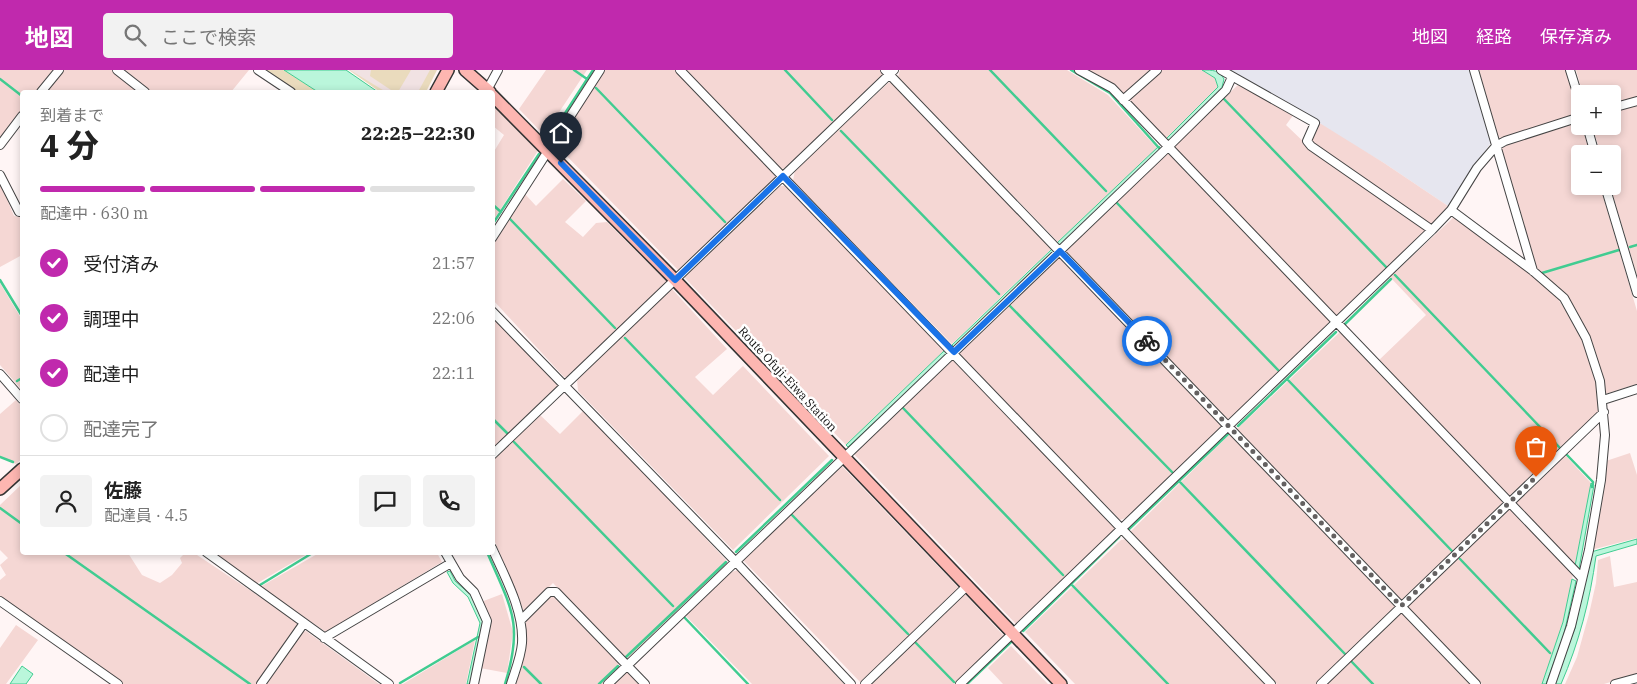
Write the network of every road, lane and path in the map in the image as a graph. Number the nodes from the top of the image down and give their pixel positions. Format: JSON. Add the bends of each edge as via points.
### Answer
{"nodes":[{"id":1,"x":59,"y":70,"type":"edge"},
{"id":2,"x":117,"y":70,"type":"edge"},
{"id":3,"x":258,"y":70,"type":"edge"},
{"id":4,"x":448,"y":70,"type":"edge"},
{"id":5,"x":465,"y":70,"type":"edge"},
{"id":6,"x":498,"y":70,"type":"edge"},
{"id":7,"x":600,"y":70,"type":"edge"},
{"id":8,"x":680,"y":70,"type":"edge"},
{"id":9,"x":1079,"y":70,"type":"edge"},
{"id":10,"x":1157,"y":70,"type":"edge"},
{"id":11,"x":1221,"y":70,"type":"edge"},
{"id":12,"x":1474,"y":70,"type":"edge"},
{"id":13,"x":1570,"y":70,"type":"edge"},
{"id":14,"x":890,"y":72,"type":"edge"},
{"id":15,"x":1232,"y":77,"type":"junction"},
{"id":16,"x":1575,"y":85,"type":"edge"},
{"id":17,"x":43,"y":90,"type":"edge"},
{"id":18,"x":142,"y":90,"type":"edge"},
{"id":19,"x":288,"y":90,"type":"edge"},
{"id":20,"x":437,"y":90,"type":"edge"},
{"id":21,"x":487,"y":90,"type":"edge"},
{"id":22,"x":490,"y":90,"type":"edge"},
{"id":23,"x":495,"y":98,"type":"edge"},
{"id":24,"x":1123,"y":100,"type":"junction"},
{"id":25,"x":1637,"y":101,"type":"edge"},
{"id":26,"x":1621,"y":105,"type":"edge"},
{"id":27,"x":20,"y":119,"type":"edge"},
{"id":28,"x":1571,"y":121,"type":"edge"},
{"id":29,"x":0,"y":145,"type":"edge"},
{"id":30,"x":1496,"y":146,"type":"junction"},
{"id":31,"x":1168,"y":147,"type":"junction"},
{"id":32,"x":548,"y":150,"type":"junction"},
{"id":33,"x":0,"y":175,"type":"edge"},
{"id":34,"x":783,"y":176,"type":"junction"},
{"id":35,"x":1608,"y":195,"type":"edge"},
{"id":36,"x":1451,"y":210,"type":"junction"},
{"id":37,"x":20,"y":212,"type":"edge"},
{"id":38,"x":1432,"y":230,"type":"junction"},
{"id":39,"x":495,"y":233,"type":"edge"},
{"id":40,"x":1060,"y":251,"type":"junction"},
{"id":41,"x":1533,"y":271,"type":"junction"},
{"id":42,"x":675,"y":280,"type":"junction"},
{"id":43,"x":1637,"y":293,"type":"edge"},
{"id":44,"x":495,"y":314,"type":"edge"},
{"id":45,"x":1337,"y":322,"type":"junction"},
{"id":46,"x":954,"y":352,"type":"junction"},
{"id":47,"x":0,"y":374,"type":"edge"},
{"id":48,"x":565,"y":386,"type":"junction"},
{"id":49,"x":1637,"y":389,"type":"edge"},
{"id":50,"x":20,"y":397,"type":"edge"},
{"id":51,"x":1603,"y":400,"type":"junction"},
{"id":52,"x":1604,"y":412,"type":"junction"},
{"id":53,"x":1228,"y":426,"type":"junction"},
{"id":54,"x":495,"y":452,"type":"edge"},
{"id":55,"x":843,"y":457,"type":"junction"},
{"id":56,"x":20,"y":471,"type":"edge"},
{"id":57,"x":0,"y":489,"type":"edge"},
{"id":58,"x":1508,"y":502,"type":"junction"},
{"id":59,"x":1122,"y":529,"type":"junction"},
{"id":60,"x":210,"y":555,"type":"edge"},
{"id":61,"x":447,"y":555,"type":"edge"},
{"id":62,"x":495,"y":555,"type":"edge"},
{"id":63,"x":735,"y":561,"type":"junction"},
{"id":64,"x":451,"y":563,"type":"junction"},
{"id":65,"x":1582,"y":578,"type":"junction"},
{"id":66,"x":968,"y":585,"type":"junction"},
{"id":67,"x":0,"y":601,"type":"edge"},
{"id":68,"x":1401,"y":606,"type":"junction"},
{"id":69,"x":520,"y":620,"type":"junction"},
{"id":70,"x":304,"y":623,"type":"junction"},
{"id":71,"x":1013,"y":634,"type":"junction"},
{"id":72,"x":324,"y":638,"type":"junction"},
{"id":73,"x":627,"y":666,"type":"junction"},
{"id":74,"x":1637,"y":678,"type":"edge"},
{"id":75,"x":118,"y":684,"type":"edge"},
{"id":76,"x":261,"y":684,"type":"edge"},
{"id":77,"x":389,"y":684,"type":"edge"},
{"id":78,"x":474,"y":684,"type":"edge"},
{"id":79,"x":511,"y":684,"type":"edge"},
{"id":80,"x":608,"y":684,"type":"edge"},
{"id":81,"x":645,"y":684,"type":"edge"},
{"id":82,"x":851,"y":684,"type":"edge"},
{"id":83,"x":865,"y":684,"type":"edge"},
{"id":84,"x":960,"y":684,"type":"edge"},
{"id":85,"x":1060,"y":684,"type":"edge"},
{"id":86,"x":1272,"y":684,"type":"edge"},
{"id":87,"x":1321,"y":684,"type":"edge"},
{"id":88,"x":1476,"y":684,"type":"edge"},
{"id":89,"x":1551,"y":684,"type":"edge"},
{"id":90,"x":1615,"y":684,"type":"edge"}],
"edges":[{"from":1,"to":17,"type":"street"},
{"from":2,"to":18,"type":"street"},
{"from":3,"to":19,"type":"street"},
{"from":4,"to":20,"type":"main road"},
{"from":5,"to":21,"type":"main road","name":"Route Ofuji-Eiwa Station"},
{"from":6,"to":22,"type":"street"},
{"from":7,"to":32,"type":"street"},
{"from":8,"to":34,"type":"street"},
{"from":9,"to":24,"type":"street","via":[[1112,88]]},
{"from":10,"to":24,"type":"street"},
{"from":11,"to":15,"type":"street"},
{"from":12,"to":30,"type":"street"},
{"from":13,"to":16,"type":"street"},
{"from":14,"to":34,"type":"street"},
{"from":14,"to":40,"type":"street"},
{"from":15,"to":31,"type":"street","via":[[1226,90]]},
{"from":15,"to":38,"type":"street","via":[[1315,123],[1307,141],[1311,146]]},
{"from":23,"to":32,"type":"main road","name":"Route Ofuji-Eiwa Station"},
{"from":24,"to":31,"type":"street"},
{"from":25,"to":26,"type":"street"},
{"from":27,"to":29,"type":"street"},
{"from":28,"to":30,"type":"street"},
{"from":30,"to":36,"type":"street","via":[[1477,168]]},
{"from":30,"to":41,"type":"street"},
{"from":31,"to":40,"type":"street"},
{"from":31,"to":45,"type":"street"},
{"from":32,"to":39,"type":"street"},
{"from":32,"to":42,"type":"main road","name":"Route Ofuji-Eiwa Station"},
{"from":33,"to":37,"type":"street","via":[[14,207]]},
{"from":34,"to":42,"type":"street"},
{"from":34,"to":46,"type":"street"},
{"from":35,"to":43,"type":"street"},
{"from":36,"to":38,"type":"street"},
{"from":36,"to":41,"type":"street"},
{"from":38,"to":45,"type":"street"},
{"from":40,"to":46,"type":"street"},
{"from":40,"to":53,"type":"street"},
{"from":41,"to":51,"type":"street","via":[[1564,298],[1577,321],[1594,356]]},
{"from":42,"to":48,"type":"street"},
{"from":42,"to":55,"type":"main road","name":"Route Ofuji-Eiwa Station"},
{"from":44,"to":48,"type":"street"},
{"from":45,"to":53,"type":"street"},
{"from":45,"to":58,"type":"street"},
{"from":46,"to":55,"type":"street"},
{"from":46,"to":59,"type":"street"},
{"from":47,"to":50,"type":"street"},
{"from":48,"to":54,"type":"street"},
{"from":48,"to":63,"type":"street"},
{"from":49,"to":51,"type":"street"},
{"from":51,"to":52,"type":"street"},
{"from":52,"to":58,"type":"street"},
{"from":52,"to":65,"type":"street","via":[[1601,480]]},
{"from":53,"to":59,"type":"street"},
{"from":53,"to":68,"type":"street"},
{"from":55,"to":63,"type":"street"},
{"from":55,"to":66,"type":"main road","name":"Route Ofuji-Eiwa Station"},
{"from":56,"to":57,"type":"main road"},
{"from":58,"to":65,"type":"street"},
{"from":58,"to":68,"type":"street"},
{"from":59,"to":71,"type":"street"},
{"from":59,"to":86,"type":"street"},
{"from":60,"to":70,"type":"street"},
{"from":61,"to":64,"type":"street"},
{"from":62,"to":69,"type":"street"},
{"from":63,"to":73,"type":"street"},
{"from":63,"to":82,"type":"street"},
{"from":64,"to":72,"type":"street"},
{"from":64,"to":78,"type":"street","via":[[474,592],[486,621]]},
{"from":65,"to":89,"type":"street","via":[[1572,626]]},
{"from":66,"to":71,"type":"main road","name":"Route Ofuji-Eiwa Station"},
{"from":66,"to":83,"type":"street"},
{"from":67,"to":75,"type":"street"},
{"from":68,"to":87,"type":"street"},
{"from":68,"to":88,"type":"street"},
{"from":69,"to":73,"type":"street","via":[[549,592],[556,592]]},
{"from":69,"to":79,"type":"street","via":[[522,642]]},
{"from":70,"to":72,"type":"street"},
{"from":70,"to":76,"type":"street"},
{"from":71,"to":84,"type":"street"},
{"from":71,"to":85,"type":"main road","name":"Route Ofuji-Eiwa Station"},
{"from":72,"to":77,"type":"street"},
{"from":73,"to":80,"type":"street"},
{"from":73,"to":81,"type":"street"},
{"from":74,"to":90,"type":"street"}]}
